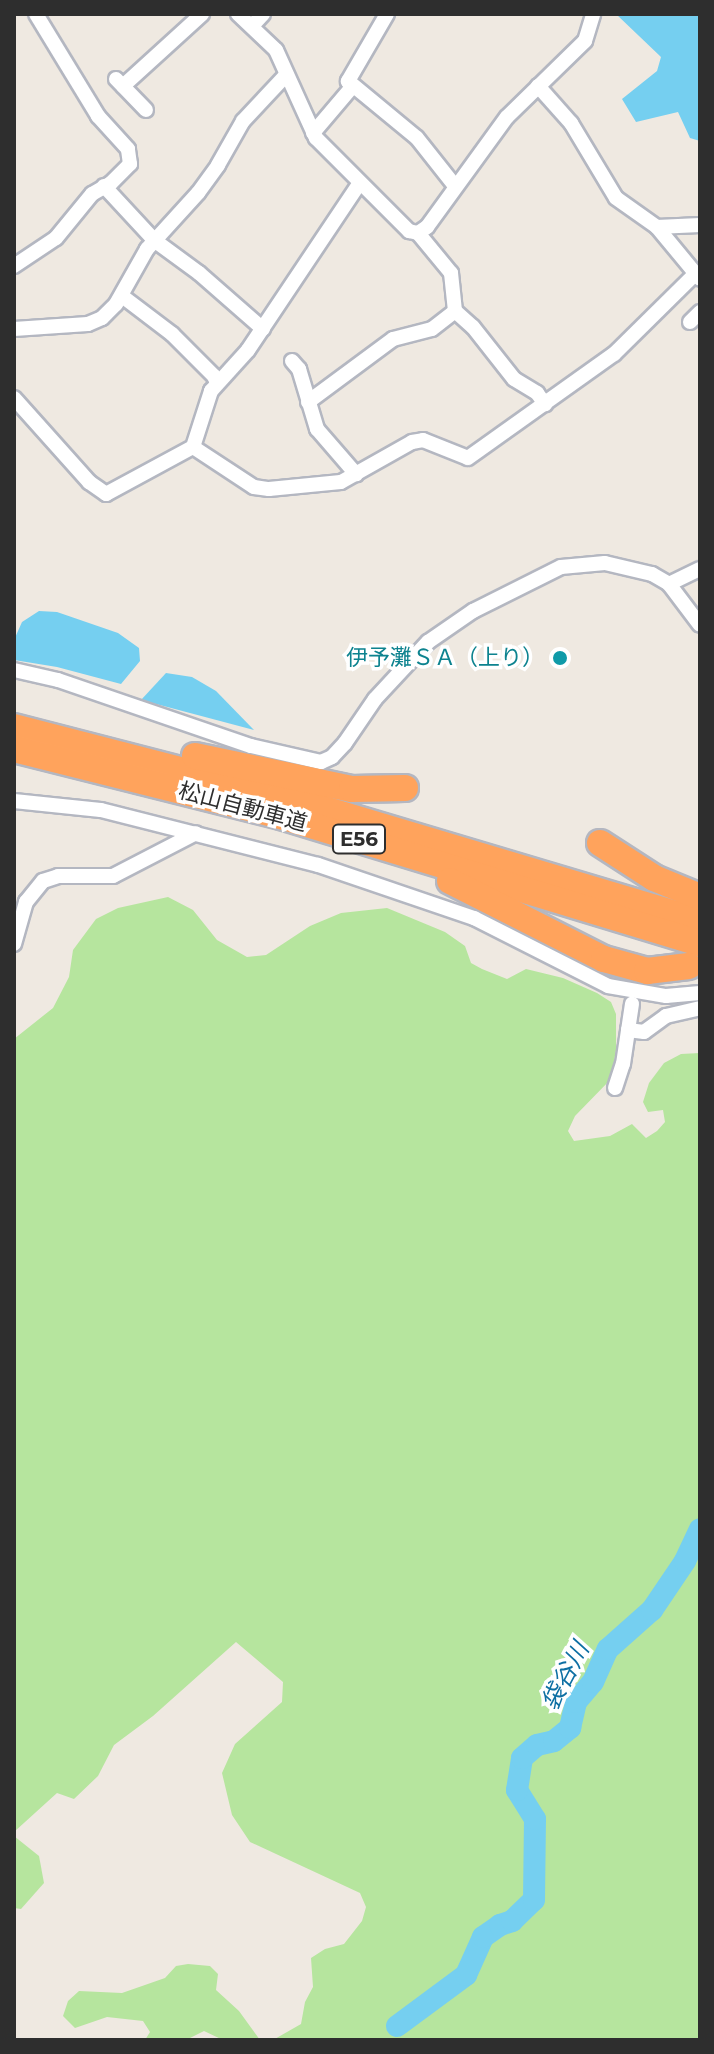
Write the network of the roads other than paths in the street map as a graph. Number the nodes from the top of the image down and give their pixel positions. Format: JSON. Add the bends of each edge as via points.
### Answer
{"nodes":[{"id":1,"x":36,"y":14,"type":"edge"},
{"id":2,"x":202,"y":14,"type":"edge"},
{"id":3,"x":238,"y":14,"type":"edge"},
{"id":4,"x":263,"y":14,"type":"edge"},
{"id":5,"x":387,"y":14,"type":"edge"},
{"id":6,"x":593,"y":14,"type":"edge"},
{"id":7,"x":252,"y":26,"type":"junction"},
{"id":8,"x":286,"y":75,"type":"junction"},
{"id":9,"x":538,"y":86,"type":"junction"},
{"id":10,"x":352,"y":87,"type":"junction"},
{"id":11,"x":146,"y":110,"type":"dead end"},
{"id":12,"x":313,"y":133,"type":"junction"},
{"id":13,"x":360,"y":183,"type":"junction"},
{"id":14,"x":104,"y":186,"type":"junction"},
{"id":15,"x":455,"y":186,"type":"junction"},
{"id":16,"x":700,"y":225,"type":"edge"},
{"id":17,"x":657,"y":227,"type":"junction"},
{"id":18,"x":418,"y":233,"type":"junction"},
{"id":19,"x":154,"y":240,"type":"junction"},
{"id":20,"x":14,"y":266,"type":"edge"},
{"id":21,"x":697,"y":277,"type":"edge"},
{"id":22,"x":122,"y":296,"type":"junction"},
{"id":23,"x":455,"y":311,"type":"junction"},
{"id":24,"x":14,"y":329,"type":"edge"},
{"id":25,"x":263,"y":329,"type":"junction"},
{"id":26,"x":292,"y":361,"type":"dead end"},
{"id":27,"x":217,"y":383,"type":"junction"},
{"id":28,"x":14,"y":398,"type":"edge"},
{"id":29,"x":308,"y":402,"type":"junction"},
{"id":30,"x":545,"y":404,"type":"junction"},
{"id":31,"x":193,"y":447,"type":"junction"},
{"id":32,"x":356,"y":474,"type":"junction"},
{"id":33,"x":700,"y":569,"type":"edge"},
{"id":34,"x":669,"y":584,"type":"junction"},
{"id":35,"x":700,"y":625,"type":"edge"},
{"id":36,"x":14,"y":670,"type":"edge"},
{"id":37,"x":14,"y":726,"type":"edge"},
{"id":38,"x":14,"y":749,"type":"edge"},
{"id":39,"x":165,"y":786,"type":"junction"},
{"id":40,"x":405,"y":788,"type":"dead end"},
{"id":41,"x":14,"y":801,"type":"edge"},
{"id":42,"x":196,"y":833,"type":"junction"},
{"id":43,"x":600,"y":843,"type":"dead end"},
{"id":44,"x":700,"y":897,"type":"edge"},
{"id":45,"x":700,"y":921,"type":"edge"},
{"id":46,"x":14,"y":944,"type":"edge"},
{"id":47,"x":695,"y":954,"type":"edge"},
{"id":48,"x":700,"y":993,"type":"edge"},
{"id":49,"x":632,"y":1004,"type":"dead end"},
{"id":50,"x":700,"y":1008,"type":"edge"},
{"id":51,"x":628,"y":1030,"type":"junction"},
{"id":52,"x":615,"y":1088,"type":"dead end"}],
"edges":[{"from":1,"to":14,"type":"street","via":[[98,116],[128,149],[130,164]]},
{"from":2,"to":11,"type":"street","via":[[119,82]]},
{"from":3,"to":7,"type":"street"},
{"from":4,"to":7,"type":"street"},
{"from":5,"to":10,"type":"street","via":[[348,81]]},
{"from":6,"to":9,"type":"street","via":[[585,41]]},
{"from":7,"to":8,"type":"street","via":[[276,50]]},
{"from":8,"to":12,"type":"street"},
{"from":8,"to":19,"type":"street","via":[[243,121],[205,184]]},
{"from":9,"to":15,"type":"street","via":[[507,117]]},
{"from":9,"to":17,"type":"street","via":[[571,123],[616,198]]},
{"from":10,"to":12,"type":"street"},
{"from":10,"to":15,"type":"street","via":[[417,138]]},
{"from":12,"to":13,"type":"street"},
{"from":13,"to":18,"type":"street","via":[[409,231]]},
{"from":13,"to":25,"type":"street"},
{"from":14,"to":19,"type":"street"},
{"from":14,"to":20,"type":"street","via":[[56,238]]},
{"from":15,"to":18,"type":"street"},
{"from":16,"to":17,"type":"street"},
{"from":17,"to":21,"type":"street"},
{"from":18,"to":23,"type":"street","via":[[451,273]]},
{"from":19,"to":22,"type":"street"},
{"from":19,"to":25,"type":"street"},
{"from":21,"to":30,"type":"street","via":[[614,354]]},
{"from":22,"to":24,"type":"street","via":[[102,318],[88,324]]},
{"from":22,"to":27,"type":"street","via":[[172,334]]},
{"from":23,"to":29,"type":"street","via":[[432,329],[401,334]]},
{"from":23,"to":30,"type":"street","via":[[514,379]]},
{"from":25,"to":27,"type":"street"},
{"from":26,"to":29,"type":"street"},
{"from":27,"to":31,"type":"street"},
{"from":28,"to":31,"type":"street","via":[[106,494]]},
{"from":29,"to":32,"type":"street","via":[[326,443]]},
{"from":30,"to":32,"type":"street","via":[[468,458],[423,440]]},
{"from":31,"to":32,"type":"street","via":[[254,487],[328,485]]},
{"from":33,"to":34,"type":"street"},
{"from":34,"to":35,"type":"street"},
{"from":34,"to":36,"type":"street","via":[[630,566],[605,563],[561,567],[531,581],[450,624],[428,642],[375,699],[345,743],[321,762],[263,750]]},
{"from":37,"to":40,"type":"highway","via":[[352,789]]},
{"from":37,"to":45,"type":"highway","name":"松山自動車道","number":"E56","via":[[280,796]]},
{"from":38,"to":39,"type":"highway","name":"松山自動車道","number":"E56"},
{"from":39,"to":47,"type":"highway","name":"松山自動車道","number":"E56","via":[[323,829]]},
{"from":39,"to":47,"type":"highway","via":[[433,873],[604,959],[647,971]]},
{"from":41,"to":42,"type":"street","via":[[101,810]]},
{"from":42,"to":46,"type":"street","via":[[113,876],[43,881],[26,902]]},
{"from":42,"to":48,"type":"street","via":[[318,865],[474,918],[608,986],[666,996]]},
{"from":43,"to":44,"type":"highway","via":[[654,878]]},
{"from":49,"to":51,"type":"street"},
{"from":50,"to":51,"type":"street","via":[[666,1016],[644,1032]]},
{"from":51,"to":52,"type":"street"}]}
